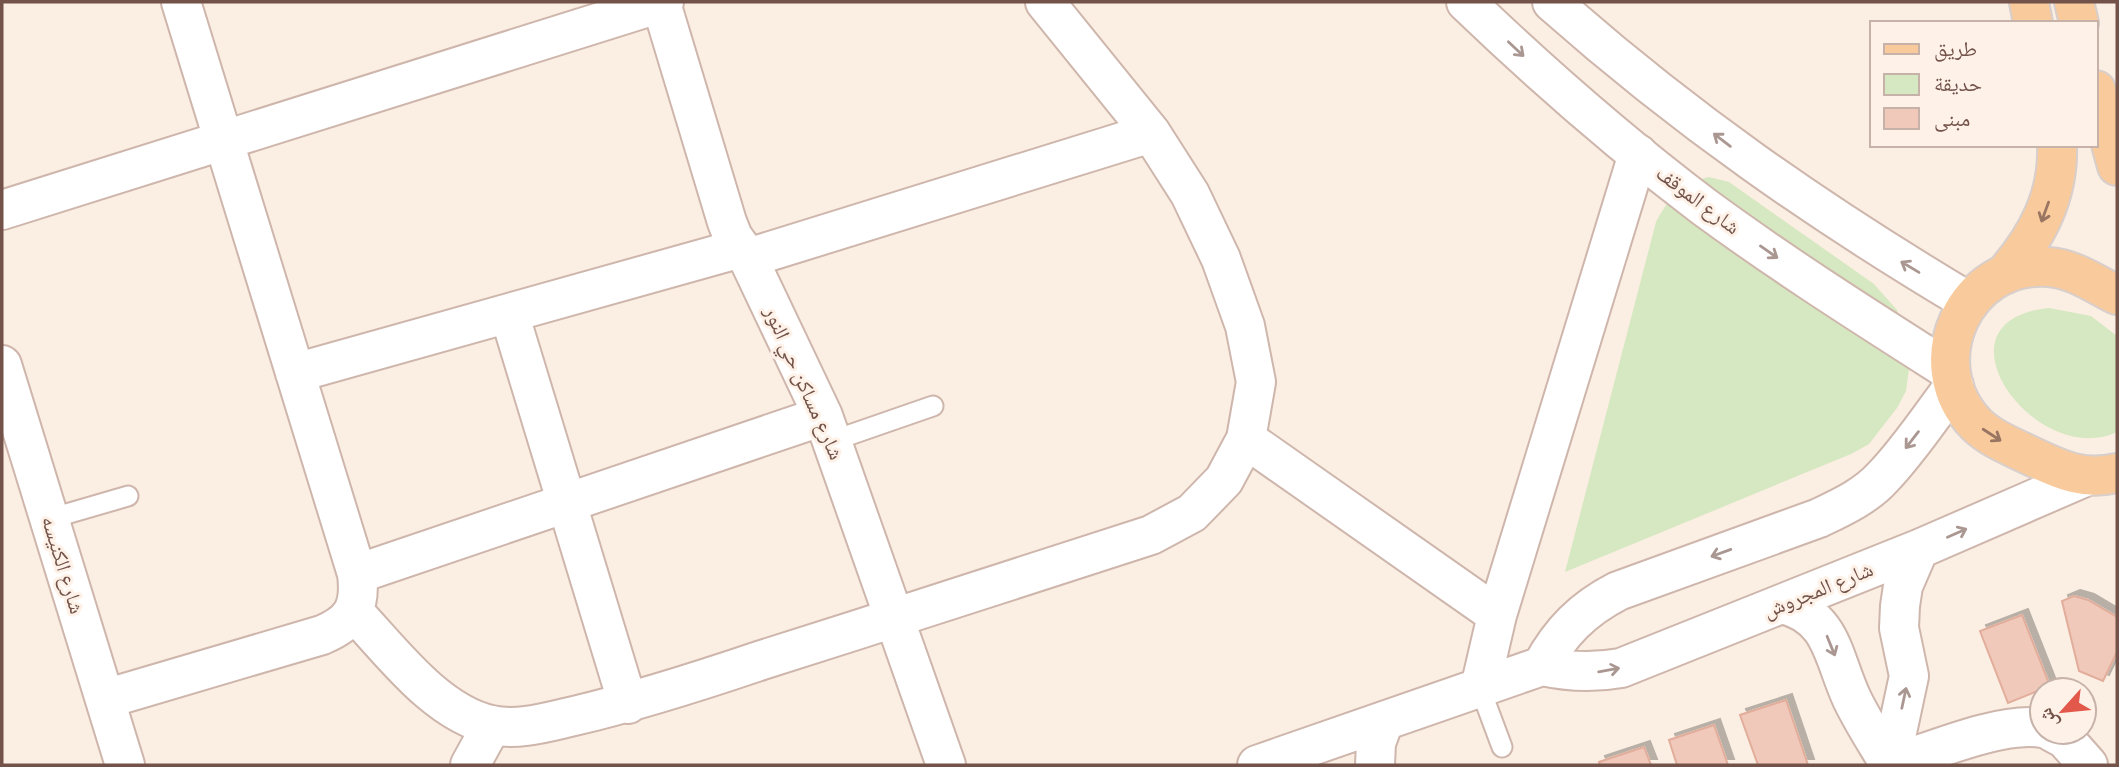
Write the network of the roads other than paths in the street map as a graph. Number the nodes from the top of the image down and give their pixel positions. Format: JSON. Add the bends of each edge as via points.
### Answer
{"nodes":[{"id":1,"x":181,"y":2,"type":"edge"},
{"id":2,"x":663,"y":2,"type":"edge"},
{"id":3,"x":1045,"y":2,"type":"edge"},
{"id":4,"x":1466,"y":2,"type":"edge"},
{"id":5,"x":1552,"y":2,"type":"edge"},
{"id":6,"x":2029,"y":2,"type":"edge"},
{"id":7,"x":2074,"y":2,"type":"edge"},
{"id":8,"x":2033,"y":21,"type":"edge"},
{"id":9,"x":2079,"y":21,"type":"edge"},
{"id":10,"x":2098,"y":97,"type":"edge"},
{"id":11,"x":1151,"y":133,"type":"junction"},
{"id":12,"x":223,"y":140,"type":"junction"},
{"id":13,"x":2057,"y":147,"type":"edge"},
{"id":14,"x":1638,"y":154,"type":"junction"},
{"id":15,"x":2117,"y":166,"type":"edge"},
{"id":16,"x":2,"y":210,"type":"edge"},
{"id":17,"x":745,"y":253,"type":"junction"},
{"id":18,"x":2004,"y":275,"type":"junction"},
{"id":19,"x":2117,"y":295,"type":"edge"},
{"id":20,"x":1969,"y":302,"type":"junction"},
{"id":21,"x":509,"y":313,"type":"junction"},
{"id":22,"x":2,"y":365,"type":"edge"},
{"id":23,"x":295,"y":373,"type":"junction"},
{"id":24,"x":1952,"y":379,"type":"junction"},
{"id":25,"x":933,"y":406,"type":"dead end"},
{"id":26,"x":827,"y":429,"type":"junction"},
{"id":27,"x":1247,"y":439,"type":"junction"},
{"id":28,"x":2102,"y":475,"type":"edge"},
{"id":29,"x":128,"y":496,"type":"dead end"},
{"id":30,"x":567,"y":503,"type":"junction"},
{"id":31,"x":49,"y":519,"type":"junction"},
{"id":32,"x":1919,"y":550,"type":"junction"},
{"id":33,"x":357,"y":574,"type":"junction"},
{"id":34,"x":1782,"y":604,"type":"junction"},
{"id":35,"x":354,"y":612,"type":"junction"},
{"id":36,"x":1497,"y":615,"type":"junction"},
{"id":37,"x":894,"y":618,"type":"junction"},
{"id":38,"x":1542,"y":666,"type":"junction"},
{"id":39,"x":1480,"y":688,"type":"junction"},
{"id":40,"x":105,"y":699,"type":"junction"},
{"id":41,"x":628,"y":704,"type":"junction"},
{"id":42,"x":1384,"y":721,"type":"junction"},
{"id":43,"x":492,"y":725,"type":"junction"},
{"id":44,"x":2028,"y":726,"type":"edge"},
{"id":45,"x":2071,"y":746,"type":"edge"},
{"id":46,"x":1502,"y":747,"type":"dead end"},
{"id":47,"x":125,"y":765,"type":"edge"},
{"id":48,"x":470,"y":765,"type":"edge"},
{"id":49,"x":946,"y":765,"type":"edge"},
{"id":50,"x":1257,"y":765,"type":"edge"},
{"id":51,"x":1375,"y":765,"type":"edge"},
{"id":52,"x":1890,"y":765,"type":"edge"},
{"id":53,"x":2088,"y":765,"type":"edge"}],
"edges":[{"from":1,"to":12,"type":"street"},
{"from":2,"to":12,"type":"street"},
{"from":2,"to":17,"type":"street","name":"شارع مساكن حي النور","via":[[727,222]]},
{"from":3,"to":11,"type":"street"},
{"from":4,"to":14,"type":"street","name":"شارع الموقف","one_way":true},
{"from":20,"to":5,"type":"street","one_way":true,"via":[[1814,206],[1739,153]]},
{"from":6,"to":8,"type":"main road"},
{"from":7,"to":9,"type":"main road"},
{"from":10,"to":15,"type":"main road"},
{"from":11,"to":17,"type":"street"},
{"from":11,"to":27,"type":"street","via":[[1211,237],[1245,326],[1256,382]]},
{"from":12,"to":16,"type":"street"},
{"from":12,"to":23,"type":"street"},
{"from":13,"to":18,"type":"main road","one_way":true,"via":[[2053,192],[2041,223]]},
{"from":14,"to":24,"type":"street","name":"شارع الموقف","one_way":true,"via":[[1703,206]]},
{"from":14,"to":36,"type":"street"},
{"from":17,"to":21,"type":"street"},
{"from":17,"to":26,"type":"street","name":"شارع مساكن حي النور"},
{"from":18,"to":19,"type":"main road","via":[[2025,268],[2058,269]]},
{"from":18,"to":20,"type":"main road"},
{"from":20,"to":24,"type":"main road","via":[[1951,342]]},
{"from":21,"to":23,"type":"street"},
{"from":21,"to":30,"type":"street"},
{"from":22,"to":31,"type":"street","name":"شارع الكنيسه"},
{"from":23,"to":33,"type":"street"},
{"from":24,"to":28,"type":"main road","one_way":true,"via":[[1963,406],[1994,438],[2065,472]]},
{"from":24,"to":38,"type":"street","one_way":true,"via":[[1883,477],[1864,494],[1819,518],[1597,602],[1564,631]]},
{"from":25,"to":26,"type":"lane"},
{"from":26,"to":30,"type":"street"},
{"from":26,"to":37,"type":"street","name":"شارع مساكن حي النور"},
{"from":27,"to":36,"type":"street"},
{"from":27,"to":37,"type":"street","via":[[1224,480],[1192,513],[1151,535]]},
{"from":32,"to":28,"type":"street","name":"شارع المجروش","one_way":true},
{"from":29,"to":31,"type":"lane"},
{"from":30,"to":33,"type":"street"},
{"from":30,"to":41,"type":"street"},
{"from":31,"to":40,"type":"street","name":"شارع الكنيسه"},
{"from":32,"to":34,"type":"street","name":"شارع المجروش"},
{"from":52,"to":32,"type":"street","one_way":true,"via":[[1909,676],[1899,628],[1900,606],[1903,586]]},
{"from":33,"to":35,"type":"street","via":[[359,594]]},
{"from":38,"to":34,"type":"street","name":"شارع المجروش","one_way":true,"via":[[1578,672],[1621,667]]},
{"from":34,"to":52,"type":"street","one_way":true,"via":[[1808,614],[1822,629],[1852,698]]},
{"from":35,"to":40,"type":"street","via":[[341,627],[323,635]]},
{"from":35,"to":43,"type":"street","via":[[431,694],[470,719]]},
{"from":36,"to":39,"type":"street"},
{"from":37,"to":41,"type":"street"},
{"from":37,"to":49,"type":"street","name":"شارع مساكن حي النور"},
{"from":38,"to":39,"type":"street","name":"شارع المجروش"},
{"from":39,"to":42,"type":"street","name":"شارع المجروش"},
{"from":39,"to":46,"type":"lane"},
{"from":40,"to":47,"type":"street","name":"شارع الكنيسه"},
{"from":41,"to":43,"type":"street","via":[[537,725]]},
{"from":42,"to":50,"type":"street","name":"شارع المجروش"},
{"from":42,"to":51,"type":"street"},
{"from":43,"to":48,"type":"street"},
{"from":44,"to":52,"type":"street","via":[[2006,728]]},
{"from":45,"to":53,"type":"street"}]}
